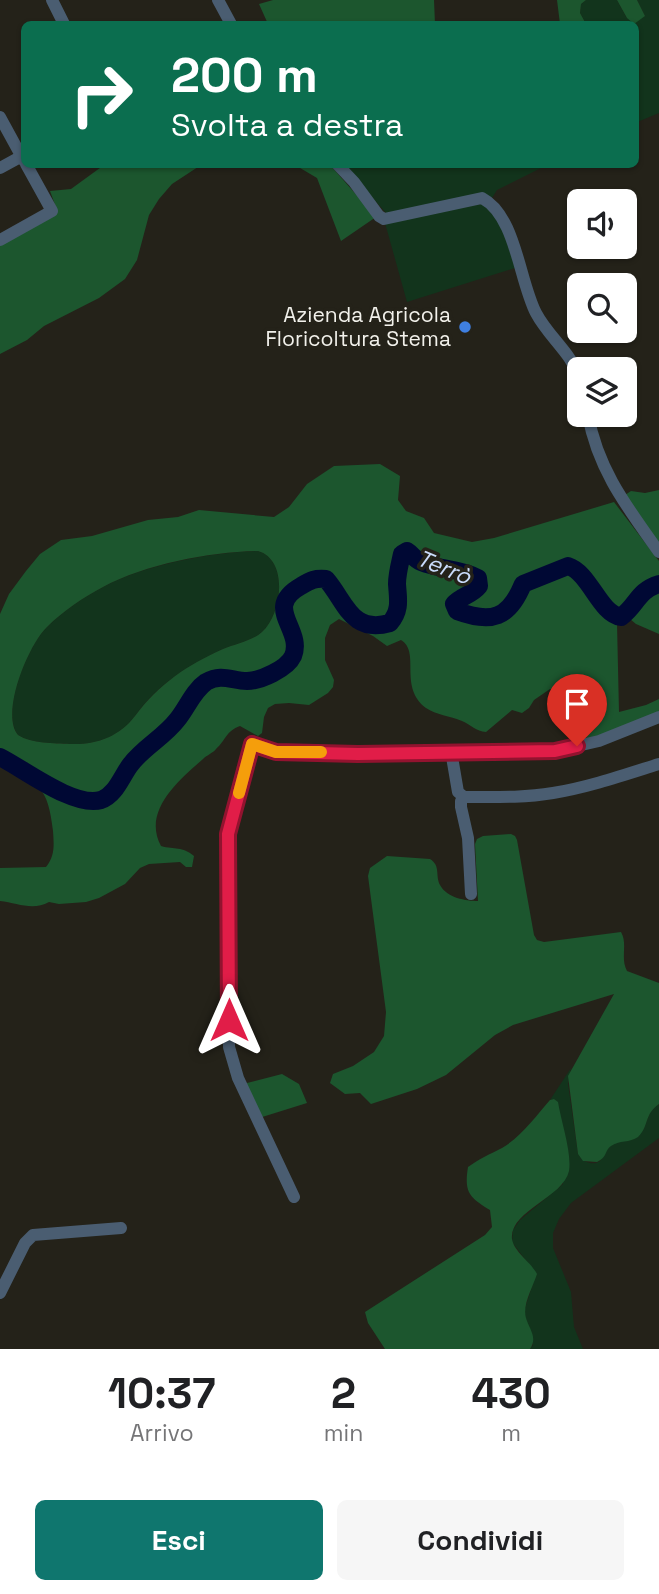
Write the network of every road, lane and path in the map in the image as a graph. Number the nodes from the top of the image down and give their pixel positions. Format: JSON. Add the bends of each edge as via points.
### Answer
{"nodes":[{"id":1,"x":52,"y":0,"type":"edge"},
{"id":2,"x":218,"y":0,"type":"edge"},
{"id":3,"x":62,"y":21,"type":"edge"},
{"id":4,"x":229,"y":21,"type":"edge"},
{"id":5,"x":0,"y":117,"type":"edge"},
{"id":6,"x":21,"y":156,"type":"edge"},
{"id":7,"x":21,"y":162,"type":"edge"},
{"id":8,"x":0,"y":168,"type":"edge"},
{"id":9,"x":28,"y":168,"type":"edge"},
{"id":10,"x":341,"y":168,"type":"edge"},
{"id":11,"x":0,"y":240,"type":"edge"},
{"id":12,"x":569,"y":357,"type":"edge"},
{"id":13,"x":590,"y":427,"type":"edge"},
{"id":14,"x":659,"y":552,"type":"edge"},
{"id":15,"x":659,"y":717,"type":"edge"},
{"id":16,"x":451,"y":751,"type":"junction"},
{"id":17,"x":659,"y":764,"type":"edge"},
{"id":18,"x":464,"y":797,"type":"junction"},
{"id":19,"x":471,"y":894,"type":"dead end"},
{"id":20,"x":294,"y":1197,"type":"dead end"},
{"id":21,"x":121,"y":1228,"type":"dead end"},
{"id":22,"x":0,"y":1293,"type":"edge"}],
"edges":[{"from":1,"to":3,"type":"street"},
{"from":2,"to":4,"type":"street"},
{"from":5,"to":6,"type":"street"},
{"from":7,"to":8,"type":"street"},
{"from":9,"to":11,"type":"street","via":[[52,211]]},
{"from":10,"to":12,"type":"street","via":[[384,219],[482,198],[492,204],[505,220],[538,316]]},
{"from":13,"to":14,"type":"street","via":[[607,474]]},
{"from":15,"to":16,"type":"street","via":[[599,741],[555,751]]},
{"from":16,"to":18,"type":"street","via":[[458,792]]},
{"from":16,"to":20,"type":"street","via":[[276,752],[252,744],[228,834],[229,1047],[238,1079]]},
{"from":17,"to":18,"type":"street","via":[[552,794]]},
{"from":18,"to":19,"type":"street","via":[[461,807]]},
{"from":21,"to":22,"type":"street","via":[[33,1235]]}]}
